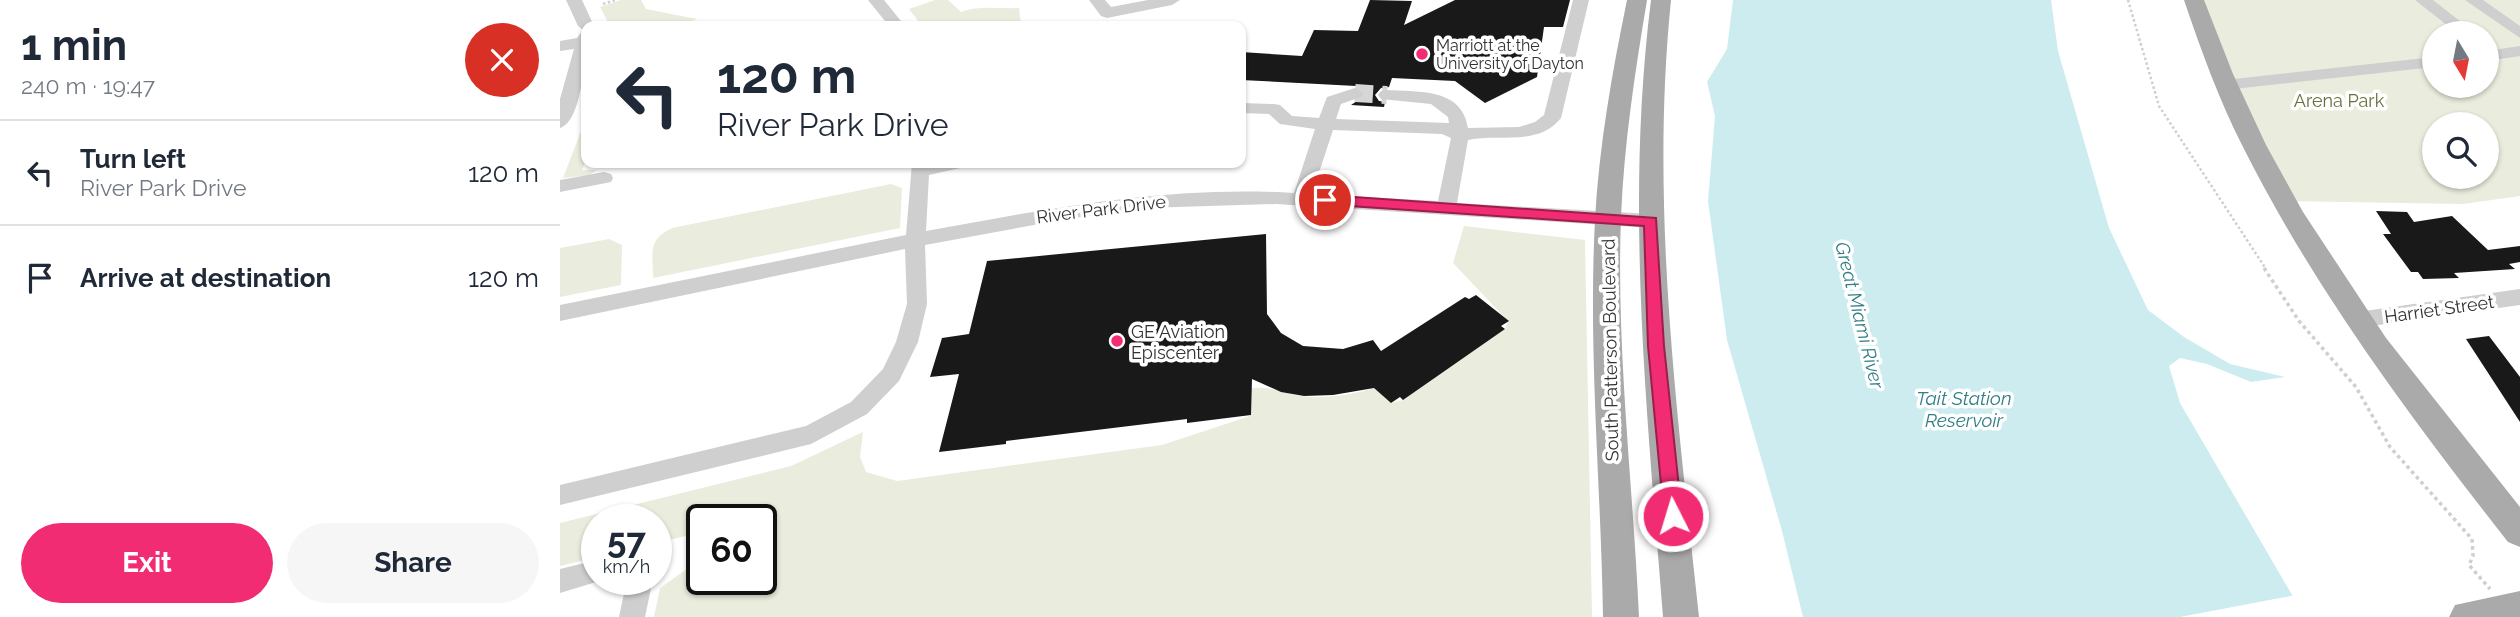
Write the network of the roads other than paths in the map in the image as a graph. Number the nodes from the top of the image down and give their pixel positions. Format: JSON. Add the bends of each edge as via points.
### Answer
{"nodes":[{"id":1,"x":574,"y":0,"type":"edge"},
{"id":2,"x":876,"y":0,"type":"edge"},
{"id":3,"x":1097,"y":0,"type":"edge"},
{"id":4,"x":1172,"y":0,"type":"edge"},
{"id":5,"x":1581,"y":0,"type":"edge"},
{"id":6,"x":1655,"y":0,"type":"edge"},
{"id":7,"x":2194,"y":0,"type":"edge"},
{"id":8,"x":2423,"y":0,"type":"edge"},
{"id":9,"x":2473,"y":0,"type":"edge"},
{"id":10,"x":581,"y":21,"type":"edge"},
{"id":11,"x":893,"y":21,"type":"edge"},
{"id":12,"x":2451,"y":21,"type":"edge"},
{"id":13,"x":2520,"y":33,"type":"edge"},
{"id":14,"x":581,"y":36,"type":"edge"},
{"id":15,"x":560,"y":46,"type":"edge"},
{"id":16,"x":2520,"y":51,"type":"edge"},
{"id":17,"x":2499,"y":52,"type":"edge"},
{"id":18,"x":581,"y":56,"type":"edge"},
{"id":19,"x":2422,"y":63,"type":"edge"},
{"id":20,"x":2225,"y":85,"type":"junction"},
{"id":21,"x":1355,"y":93,"type":"tunnel mouth"},
{"id":22,"x":1387,"y":95,"type":"tunnel mouth"},
{"id":23,"x":1246,"y":108,"type":"edge"},
{"id":24,"x":560,"y":122,"type":"edge"},
{"id":25,"x":1326,"y":124,"type":"junction"},
{"id":26,"x":1460,"y":136,"type":"junction"},
{"id":27,"x":920,"y":168,"type":"edge"},
{"id":28,"x":604,"y":178,"type":"dead end"},
{"id":29,"x":560,"y":186,"type":"edge"},
{"id":30,"x":1301,"y":199,"type":"junction"},
{"id":31,"x":1447,"y":207,"type":"junction"},
{"id":32,"x":1608,"y":219,"type":"junction"},
{"id":33,"x":1651,"y":221,"type":"junction"},
{"id":34,"x":915,"y":240,"type":"junction"},
{"id":35,"x":2520,"y":297,"type":"edge"},
{"id":36,"x":560,"y":313,"type":"edge"},
{"id":37,"x":2357,"y":320,"type":"junction"},
{"id":38,"x":560,"y":495,"type":"edge"},
{"id":39,"x":2520,"y":532,"type":"edge"},
{"id":40,"x":581,"y":575,"type":"edge"},
{"id":41,"x":560,"y":580,"type":"edge"},
{"id":42,"x":637,"y":595,"type":"edge"},
{"id":43,"x":2510,"y":609,"type":"edge"},
{"id":44,"x":632,"y":617,"type":"edge"},
{"id":45,"x":1621,"y":617,"type":"edge"},
{"id":46,"x":1681,"y":617,"type":"edge"},
{"id":47,"x":2466,"y":617,"type":"edge"}],
"edges":[{"from":1,"to":10,"type":"street"},
{"from":2,"to":11,"type":"street"},
{"from":3,"to":4,"type":"street","via":[[1107,13]]},
{"from":5,"to":26,"type":"street","via":[[1552,118],[1530,133],[1475,131]]},
{"from":6,"to":32,"type":"main road","name":"South Patterson Boulevard","via":[[1618,100]]},
{"from":6,"to":33,"type":"main road","name":"South Patterson Boulevard"},
{"from":7,"to":20,"type":"main road"},
{"from":8,"to":12,"type":"street"},
{"from":9,"to":13,"type":"street"},
{"from":14,"to":15,"type":"street"},
{"from":16,"to":17,"type":"street"},
{"from":18,"to":24,"type":"street"},
{"from":19,"to":20,"type":"street"},
{"from":20,"to":37,"type":"main road","via":[[2302,233]]},
{"from":21,"to":25,"type":"street","via":[[1333,101]]},
{"from":22,"to":26,"type":"street","via":[[1436,99],[1457,115]]},
{"from":23,"to":25,"type":"street","via":[[1274,109],[1284,125]]},
{"from":25,"to":26,"type":"street","via":[[1446,128]]},
{"from":25,"to":30,"type":"street"},
{"from":26,"to":31,"type":"street"},
{"from":27,"to":34,"type":"street"},
{"from":28,"to":29,"type":"street"},
{"from":30,"to":31,"type":"street","name":"River Park Drive"},
{"from":30,"to":34,"type":"street","name":"River Park Drive","via":[[1131,203]]},
{"from":31,"to":32,"type":"street","name":"River Park Drive"},
{"from":32,"to":33,"type":"street","name":"River Park Drive"},
{"from":32,"to":45,"type":"main road","name":"South Patterson Boulevard","via":[[1607,338]]},
{"from":33,"to":46,"type":"main road","name":"South Patterson Boulevard","via":[[1656,346]]},
{"from":34,"to":36,"type":"street","name":"River Park Drive"},
{"from":34,"to":38,"type":"street","via":[[917,304],[907,342],[891,375],[859,408],[811,434]]},
{"from":35,"to":37,"type":"street","name":"Harriet Street"},
{"from":37,"to":39,"type":"main road"},
{"from":40,"to":41,"type":"street"},
{"from":42,"to":44,"type":"street"},
{"from":43,"to":47,"type":"main road"}]}
